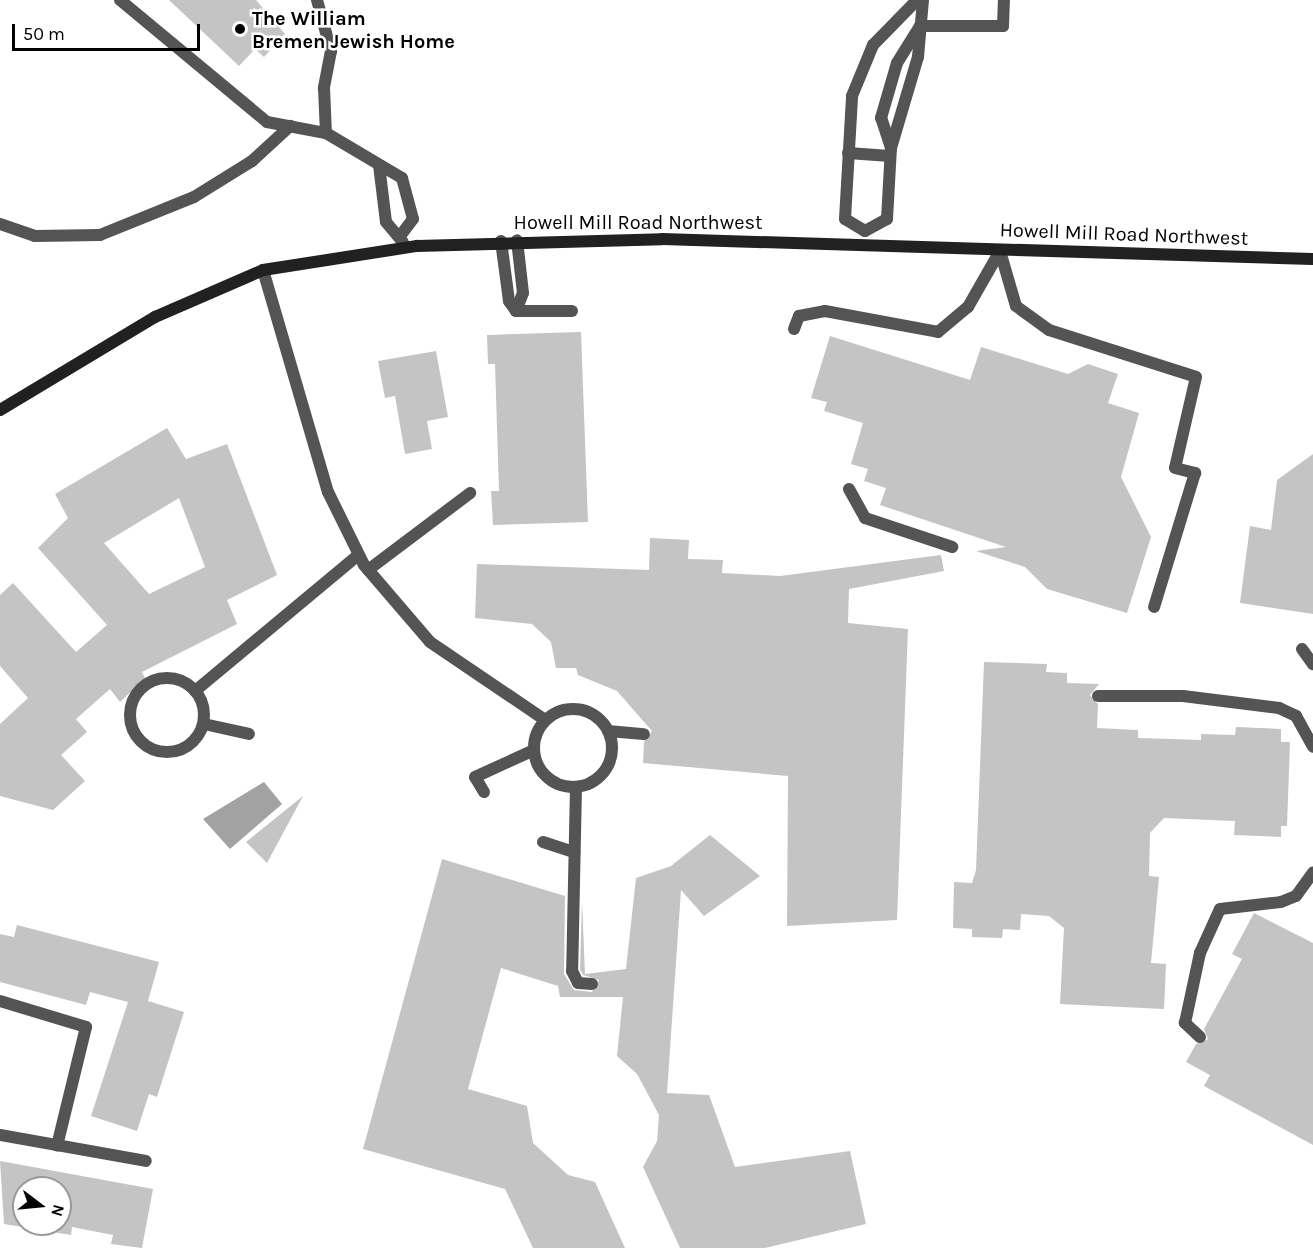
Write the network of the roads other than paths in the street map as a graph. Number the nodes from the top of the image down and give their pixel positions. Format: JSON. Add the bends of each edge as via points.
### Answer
{"nodes":[{"id":1,"x":120,"y":0,"type":"edge"},
{"id":2,"x":317,"y":0,"type":"edge"},
{"id":3,"x":917,"y":0,"type":"edge"},
{"id":4,"x":923,"y":0,"type":"edge"},
{"id":5,"x":1004,"y":0,"type":"edge"},
{"id":6,"x":920,"y":26,"type":"junction"},
{"id":7,"x":290,"y":126,"type":"junction"},
{"id":8,"x":326,"y":133,"type":"junction"},
{"id":9,"x":891,"y":152,"type":"junction"},
{"id":10,"x":848,"y":153,"type":"junction"},
{"id":11,"x":379,"y":165,"type":"junction"},
{"id":12,"x":0,"y":224,"type":"edge"},
{"id":13,"x":865,"y":231,"type":"junction"},
{"id":14,"x":518,"y":240,"type":"junction"},
{"id":15,"x":402,"y":241,"type":"junction"},
{"id":16,"x":501,"y":241,"type":"junction"},
{"id":17,"x":864,"y":246,"type":"junction"},
{"id":18,"x":1000,"y":251,"type":"junction"},
{"id":19,"x":1313,"y":259,"type":"edge"},
{"id":20,"x":263,"y":270,"type":"junction"},
{"id":21,"x":516,"y":310,"type":"junction"},
{"id":22,"x":572,"y":311,"type":"dead end"},
{"id":23,"x":794,"y":329,"type":"dead end"},
{"id":24,"x":0,"y":410,"type":"edge"},
{"id":25,"x":849,"y":489,"type":"dead end"},
{"id":26,"x":470,"y":493,"type":"dead end"},
{"id":27,"x":952,"y":547,"type":"dead end"},
{"id":28,"x":358,"y":555,"type":"junction"},
{"id":29,"x":368,"y":570,"type":"junction"},
{"id":30,"x":1154,"y":607,"type":"dead end"},
{"id":31,"x":1302,"y":649,"type":"dead end"},
{"id":32,"x":1313,"y":664,"type":"edge"},
{"id":33,"x":195,"y":691,"type":"junction"},
{"id":34,"x":1098,"y":696,"type":"dead end"},
{"id":35,"x":545,"y":720,"type":"junction"},
{"id":36,"x":204,"y":724,"type":"junction"},
{"id":37,"x":608,"y":731,"type":"junction"},
{"id":38,"x":249,"y":734,"type":"dead end"},
{"id":39,"x":644,"y":734,"type":"dead end"},
{"id":40,"x":1313,"y":747,"type":"edge"},
{"id":41,"x":534,"y":750,"type":"junction"},
{"id":42,"x":576,"y":787,"type":"junction"},
{"id":43,"x":484,"y":792,"type":"dead end"},
{"id":44,"x":543,"y":842,"type":"dead end"},
{"id":45,"x":574,"y":852,"type":"junction"},
{"id":46,"x":1313,"y":873,"type":"edge"},
{"id":47,"x":592,"y":984,"type":"dead end"},
{"id":48,"x":0,"y":1001,"type":"edge"},
{"id":49,"x":1200,"y":1037,"type":"dead end"},
{"id":50,"x":0,"y":1135,"type":"edge"},
{"id":51,"x":57,"y":1146,"type":"junction"},
{"id":52,"x":146,"y":1161,"type":"dead end"}],
"edges":[{"from":1,"to":7,"type":"street","via":[[267,122]]},
{"from":2,"to":8,"type":"street","via":[[331,51],[324,88]]},
{"from":3,"to":10,"type":"street","via":[[873,45],[852,96]]},
{"from":4,"to":6,"type":"street"},
{"from":5,"to":6,"type":"street","via":[[1003,26]]},
{"from":6,"to":9,"type":"street","via":[[918,57]]},
{"from":6,"to":9,"type":"street","via":[[897,63],[881,118]]},
{"from":7,"to":8,"type":"street"},
{"from":7,"to":12,"type":"street","via":[[252,161],[194,196],[100,235],[53,235]]},
{"from":8,"to":11,"type":"street"},
{"from":9,"to":10,"type":"street"},
{"from":9,"to":13,"type":"street","via":[[887,219]]},
{"from":10,"to":13,"type":"street","via":[[845,219]]},
{"from":11,"to":15,"type":"street","via":[[386,222]]},
{"from":11,"to":15,"type":"street","via":[[402,178],[413,219]]},
{"from":13,"to":17,"type":"street"},
{"from":14,"to":16,"type":"main road","name":"Howell Mill Road Northwest"},
{"from":14,"to":17,"type":"main road","name":"Howell Mill Road Northwest"},
{"from":14,"to":21,"type":"street","via":[[523,293]]},
{"from":15,"to":16,"type":"main road","name":"Howell Mill Road Northwest"},
{"from":15,"to":20,"type":"main road","name":"Howell Mill Road Northwest"},
{"from":16,"to":21,"type":"street","via":[[509,301]]},
{"from":17,"to":18,"type":"main road","name":"Howell Mill Road Northwest"},
{"from":18,"to":19,"type":"main road","name":"Howell Mill Road Northwest"},
{"from":18,"to":23,"type":"street","via":[[968,307],[938,332],[825,311],[799,316]]},
{"from":18,"to":30,"type":"street","via":[[1016,306],[1049,330],[1196,377],[1175,468],[1195,473]]},
{"from":20,"to":24,"type":"main road","name":"Howell Mill Road Northwest","via":[[155,317]]},
{"from":20,"to":28,"type":"street","via":[[328,492]]},
{"from":21,"to":22,"type":"street"},
{"from":25,"to":27,"type":"street","via":[[865,518]]},
{"from":26,"to":29,"type":"street"},
{"from":28,"to":29,"type":"street"},
{"from":28,"to":33,"type":"street"},
{"from":29,"to":35,"type":"street","via":[[430,642]]},
{"from":31,"to":32,"type":"street"},
{"from":33,"to":36,"type":"street"},
{"from":33,"to":36,"type":"street","via":[[176,678],[152,681],[135,696],[129,719],[138,740],[170,753],[191,744]]},
{"from":34,"to":40,"type":"street","via":[[1183,696],[1280,708],[1296,716]]},
{"from":35,"to":37,"type":"street","via":[[579,709]]},
{"from":35,"to":41,"type":"street"},
{"from":36,"to":38,"type":"street"},
{"from":37,"to":39,"type":"street"},
{"from":37,"to":42,"type":"street","via":[[606,767]]},
{"from":41,"to":42,"type":"street","via":[[543,773]]},
{"from":41,"to":43,"type":"street","via":[[475,777]]},
{"from":42,"to":45,"type":"street"},
{"from":44,"to":45,"type":"street"},
{"from":45,"to":47,"type":"street","via":[[572,971],[578,983]]},
{"from":46,"to":49,"type":"street","via":[[1296,896],[1281,902],[1220,909],[1200,953],[1185,1023]]},
{"from":48,"to":51,"type":"street","via":[[86,1027]]},
{"from":50,"to":51,"type":"street"},
{"from":51,"to":52,"type":"street"}]}
